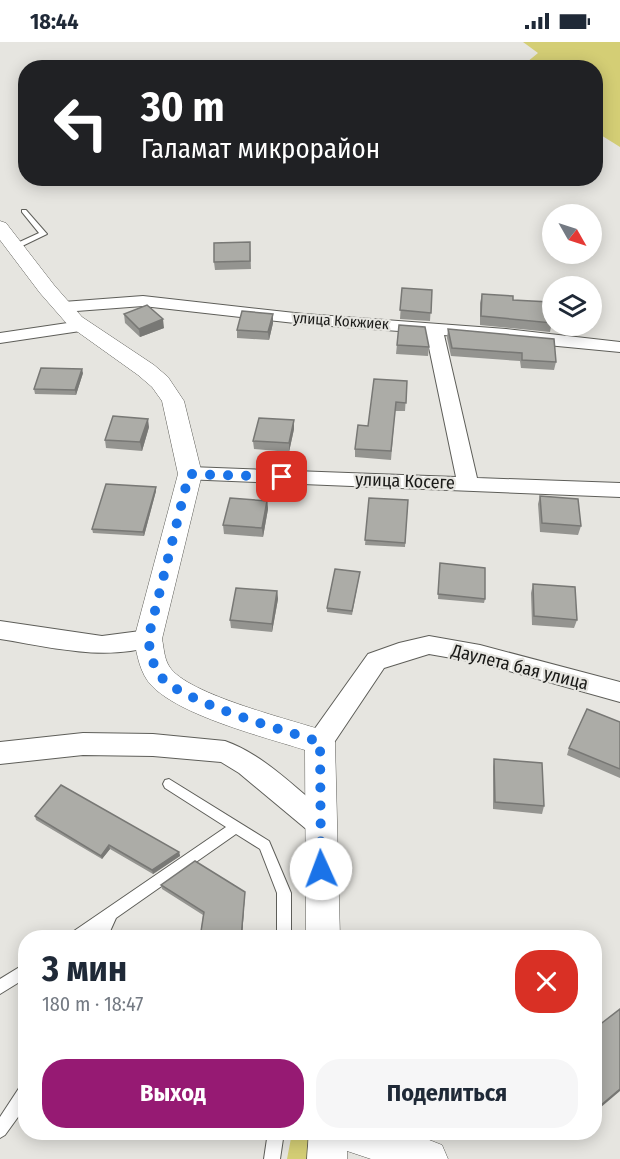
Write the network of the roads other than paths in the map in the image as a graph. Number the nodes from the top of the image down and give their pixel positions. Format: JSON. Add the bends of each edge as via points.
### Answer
{"nodes":[{"id":1,"x":24,"y":210,"type":"dead end"},
{"id":2,"x":0,"y":227,"type":"edge"},
{"id":3,"x":16,"y":247,"type":"junction"},
{"id":4,"x":63,"y":307,"type":"junction"},
{"id":5,"x":81,"y":326,"type":"junction"},
{"id":6,"x":434,"y":328,"type":"junction"},
{"id":7,"x":0,"y":338,"type":"edge"},
{"id":8,"x":620,"y":346,"type":"edge"},
{"id":9,"x":189,"y":474,"type":"junction"},
{"id":10,"x":468,"y":484,"type":"junction"},
{"id":11,"x":620,"y":490,"type":"edge"},
{"id":12,"x":0,"y":630,"type":"edge"},
{"id":13,"x":148,"y":639,"type":"junction"},
{"id":14,"x":620,"y":692,"type":"edge"},
{"id":15,"x":320,"y":742,"type":"junction"},
{"id":16,"x":0,"y":753,"type":"edge"},
{"id":17,"x":170,"y":784,"type":"dead end"},
{"id":18,"x":320,"y":824,"type":"junction"},
{"id":19,"x":237,"y":826,"type":"junction"},
{"id":20,"x":110,"y":916,"type":"junction"},
{"id":21,"x":88,"y":930,"type":"edge"},
{"id":22,"x":104,"y":930,"type":"edge"},
{"id":23,"x":284,"y":930,"type":"edge"},
{"id":24,"x":323,"y":930,"type":"edge"},
{"id":25,"x":18,"y":975,"type":"edge"},
{"id":26,"x":0,"y":987,"type":"edge"},
{"id":27,"x":18,"y":1106,"type":"edge"},
{"id":28,"x":0,"y":1130,"type":"edge"},
{"id":29,"x":275,"y":1140,"type":"edge"},
{"id":30,"x":328,"y":1140,"type":"edge"},
{"id":31,"x":373,"y":1140,"type":"edge"},
{"id":32,"x":272,"y":1159,"type":"edge"},
{"id":33,"x":327,"y":1159,"type":"edge"},
{"id":34,"x":428,"y":1159,"type":"edge"}],
"edges":[{"from":1,"to":3,"type":"lane","via":[[42,234]]},
{"from":2,"to":3,"type":"street"},
{"from":3,"to":4,"type":"street"},
{"from":4,"to":5,"type":"street"},
{"from":4,"to":6,"type":"street","name":"улица Кокжиек","via":[[143,301],[304,320]]},
{"from":5,"to":7,"type":"street"},
{"from":5,"to":9,"type":"street","via":[[146,370],[168,390]]},
{"from":6,"to":8,"type":"street","name":"улица Кокжиек"},
{"from":6,"to":10,"type":"street"},
{"from":9,"to":10,"type":"street","name":"улица Косеге"},
{"from":9,"to":13,"type":"street"},
{"from":10,"to":11,"type":"street","name":"улица Косеге"},
{"from":12,"to":13,"type":"street","via":[[102,645]]},
{"from":13,"to":15,"type":"street","via":[[152,662],[176,689]]},
{"from":14,"to":15,"type":"street","name":"Даулета бая улица","via":[[480,654],[429,645],[376,661]]},
{"from":15,"to":18,"type":"street"},
{"from":16,"to":18,"type":"street","via":[[83,744],[225,752],[248,765]]},
{"from":17,"to":19,"type":"lane"},
{"from":18,"to":24,"type":"street"},
{"from":19,"to":20,"type":"lane"},
{"from":19,"to":23,"type":"lane","via":[[265,845],[284,893]]},
{"from":20,"to":21,"type":"lane"},
{"from":20,"to":22,"type":"lane"},
{"from":25,"to":26,"type":"lane"},
{"from":27,"to":28,"type":"lane"},
{"from":29,"to":32,"type":"lane"},
{"from":30,"to":33,"type":"street"},
{"from":31,"to":34,"type":"street"}]}
